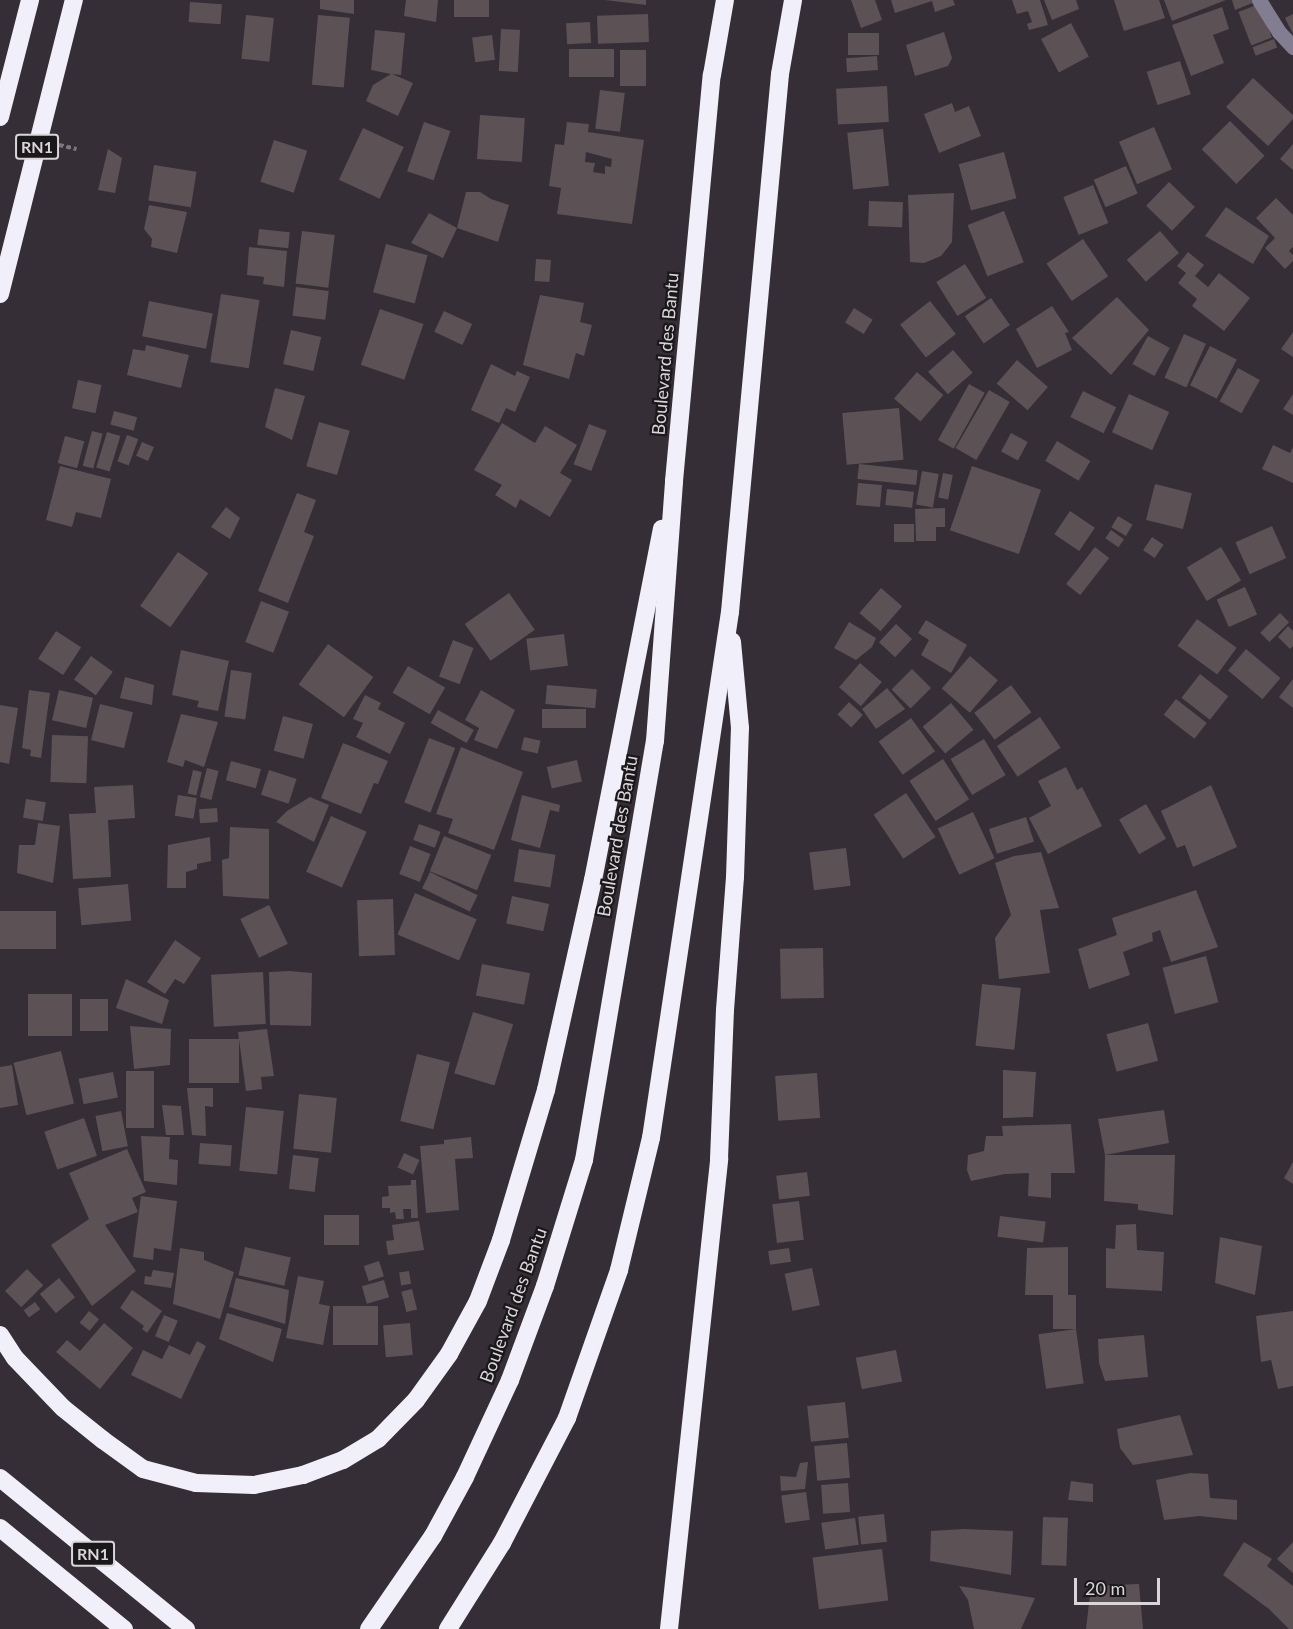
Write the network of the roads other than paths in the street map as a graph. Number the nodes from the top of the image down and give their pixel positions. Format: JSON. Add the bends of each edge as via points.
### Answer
{"nodes":[{"id":1,"x":30,"y":0,"type":"edge"},
{"id":2,"x":74,"y":0,"type":"edge"},
{"id":3,"x":725,"y":0,"type":"edge"},
{"id":4,"x":793,"y":0,"type":"edge"},
{"id":5,"x":1259,"y":0,"type":"edge"},
{"id":6,"x":1293,"y":47,"type":"edge"},
{"id":7,"x":0,"y":117,"type":"edge"},
{"id":8,"x":0,"y":294,"type":"edge"},
{"id":9,"x":674,"y":481,"type":"junction"},
{"id":10,"x":730,"y":612,"type":"junction"},
{"id":11,"x":0,"y":1335,"type":"edge"},
{"id":12,"x":0,"y":1478,"type":"edge"},
{"id":13,"x":0,"y":1528,"type":"edge"},
{"id":14,"x":0,"y":1546,"type":"edge"},
{"id":15,"x":41,"y":1562,"type":"junction"},
{"id":16,"x":124,"y":1629,"type":"edge"},
{"id":17,"x":186,"y":1629,"type":"edge"},
{"id":18,"x":369,"y":1629,"type":"edge"},
{"id":19,"x":448,"y":1629,"type":"edge"},
{"id":20,"x":669,"y":1629,"type":"edge"}],
"edges":[{"from":1,"to":7,"type":"highway","number":"RN1"},
{"from":2,"to":8,"type":"highway","number":"RN1"},
{"from":3,"to":9,"type":"highway","name":"Boulevard des Bantu","via":[[712,75]]},
{"from":4,"to":10,"type":"highway","via":[[780,74]]},
{"from":5,"to":6,"type":"street","via":[[1278,32]]},
{"from":9,"to":11,"type":"highway","via":[[652,568],[593,880],[543,1101],[501,1240],[478,1301],[449,1354],[416,1400],[378,1439],[343,1460],[303,1475],[254,1485],[196,1483],[142,1469],[103,1440],[63,1408],[15,1358]]},
{"from":9,"to":18,"type":"highway","name":"Boulevard des Bantu","via":[[655,741],[584,1160],[545,1286],[510,1380],[433,1536]]},
{"from":10,"to":19,"type":"highway","via":[[651,1138],[619,1270],[567,1418],[502,1543]]},
{"from":10,"to":20,"type":"highway","via":[[740,728],[719,1159]]},
{"from":12,"to":17,"type":"highway","number":"RN1"},
{"from":13,"to":15,"type":"highway","number":"RN1"},
{"from":14,"to":15,"type":"highway"},
{"from":15,"to":16,"type":"highway","number":"RN1"}]}
